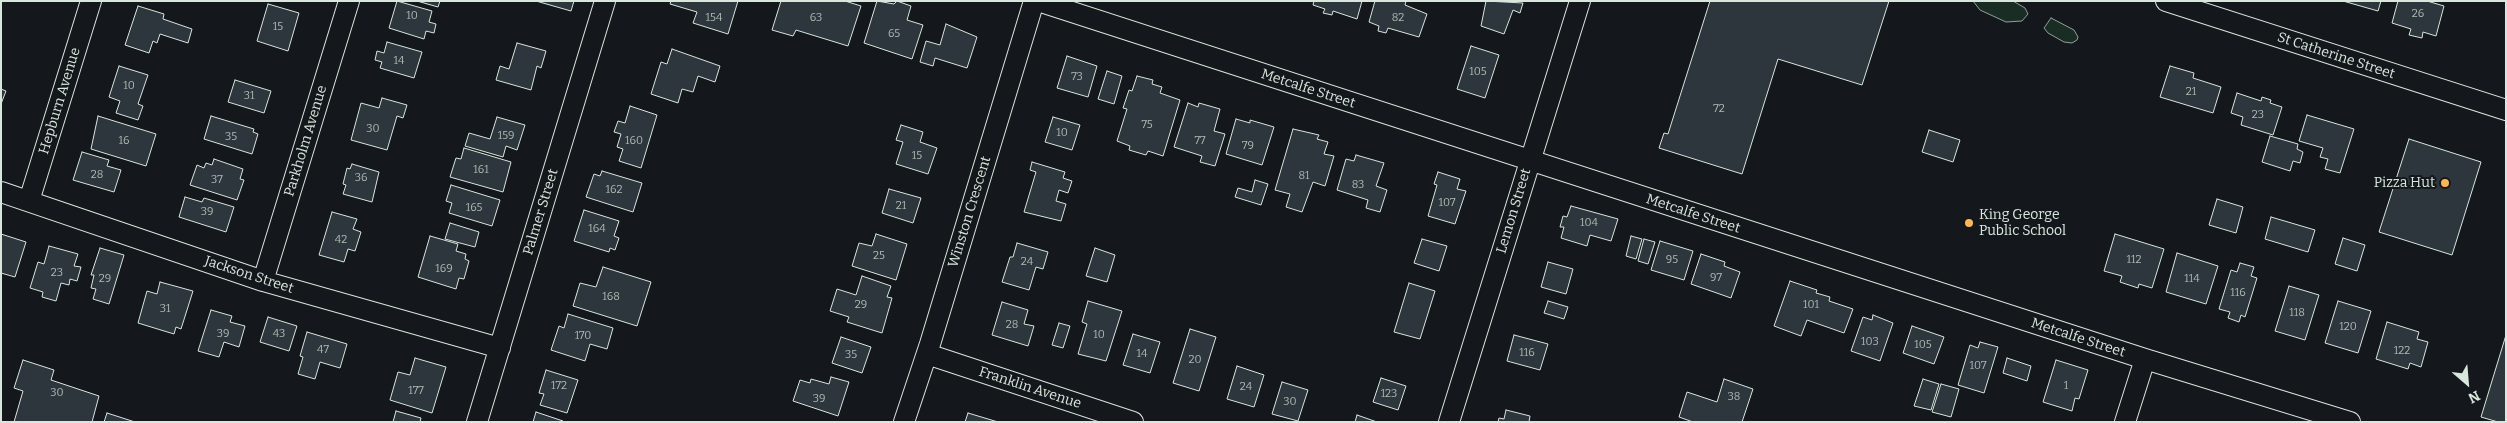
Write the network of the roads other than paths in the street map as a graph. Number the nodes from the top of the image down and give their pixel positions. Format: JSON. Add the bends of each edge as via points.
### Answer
{"nodes":[{"id":1,"x":91,"y":1,"type":"edge"},
{"id":2,"x":349,"y":1,"type":"edge"},
{"id":3,"x":605,"y":1,"type":"edge"},
{"id":4,"x":1036,"y":1,"type":"edge"},
{"id":5,"x":1580,"y":1,"type":"edge"},
{"id":6,"x":2166,"y":1,"type":"edge"},
{"id":7,"x":2506,"y":110,"type":"edge"},
{"id":8,"x":1530,"y":161,"type":"junction"},
{"id":9,"x":1,"y":192,"type":"edge"},
{"id":10,"x":29,"y":201,"type":"junction"},
{"id":11,"x":263,"y":281,"type":"junction"},
{"id":12,"x":500,"y":348,"type":"junction"},
{"id":13,"x":927,"y":354,"type":"junction"},
{"id":14,"x":2145,"y":359,"type":"junction"},
{"id":15,"x":2346,"y":421,"type":"edge"},
{"id":16,"x":477,"y":422,"type":"edge"},
{"id":17,"x":904,"y":422,"type":"edge"},
{"id":18,"x":1133,"y":422,"type":"edge"},
{"id":19,"x":1449,"y":422,"type":"edge"},
{"id":20,"x":2125,"y":422,"type":"edge"}],
"edges":[{"from":1,"to":10,"type":"street","name":"Hepburn Avenue"},
{"from":2,"to":11,"type":"street","name":"Parkholm Avenue"},
{"from":3,"to":12,"type":"street","name":"Palmer Street"},
{"from":4,"to":8,"type":"street","name":"Metcalfe Street"},
{"from":4,"to":13,"type":"street","name":"Winston Crescent"},
{"from":5,"to":8,"type":"street","name":"Lemon Street"},
{"from":6,"to":7,"type":"street","name":"St Catherine Street"},
{"from":8,"to":14,"type":"street","name":"Metcalfe Street"},
{"from":8,"to":19,"type":"street","name":"Lemon Street"},
{"from":9,"to":10,"type":"street","name":"Jackson Street"},
{"from":10,"to":11,"type":"street","name":"Jackson Street"},
{"from":11,"to":12,"type":"street","name":"Jackson Street"},
{"from":12,"to":16,"type":"street","name":"Palmer Street"},
{"from":13,"to":17,"type":"street","name":"Winston Crescent"},
{"from":13,"to":18,"type":"street","name":"Franklin Avenue"},
{"from":14,"to":15,"type":"street","name":"Metcalfe Street"},
{"from":14,"to":20,"type":"street"}]}
